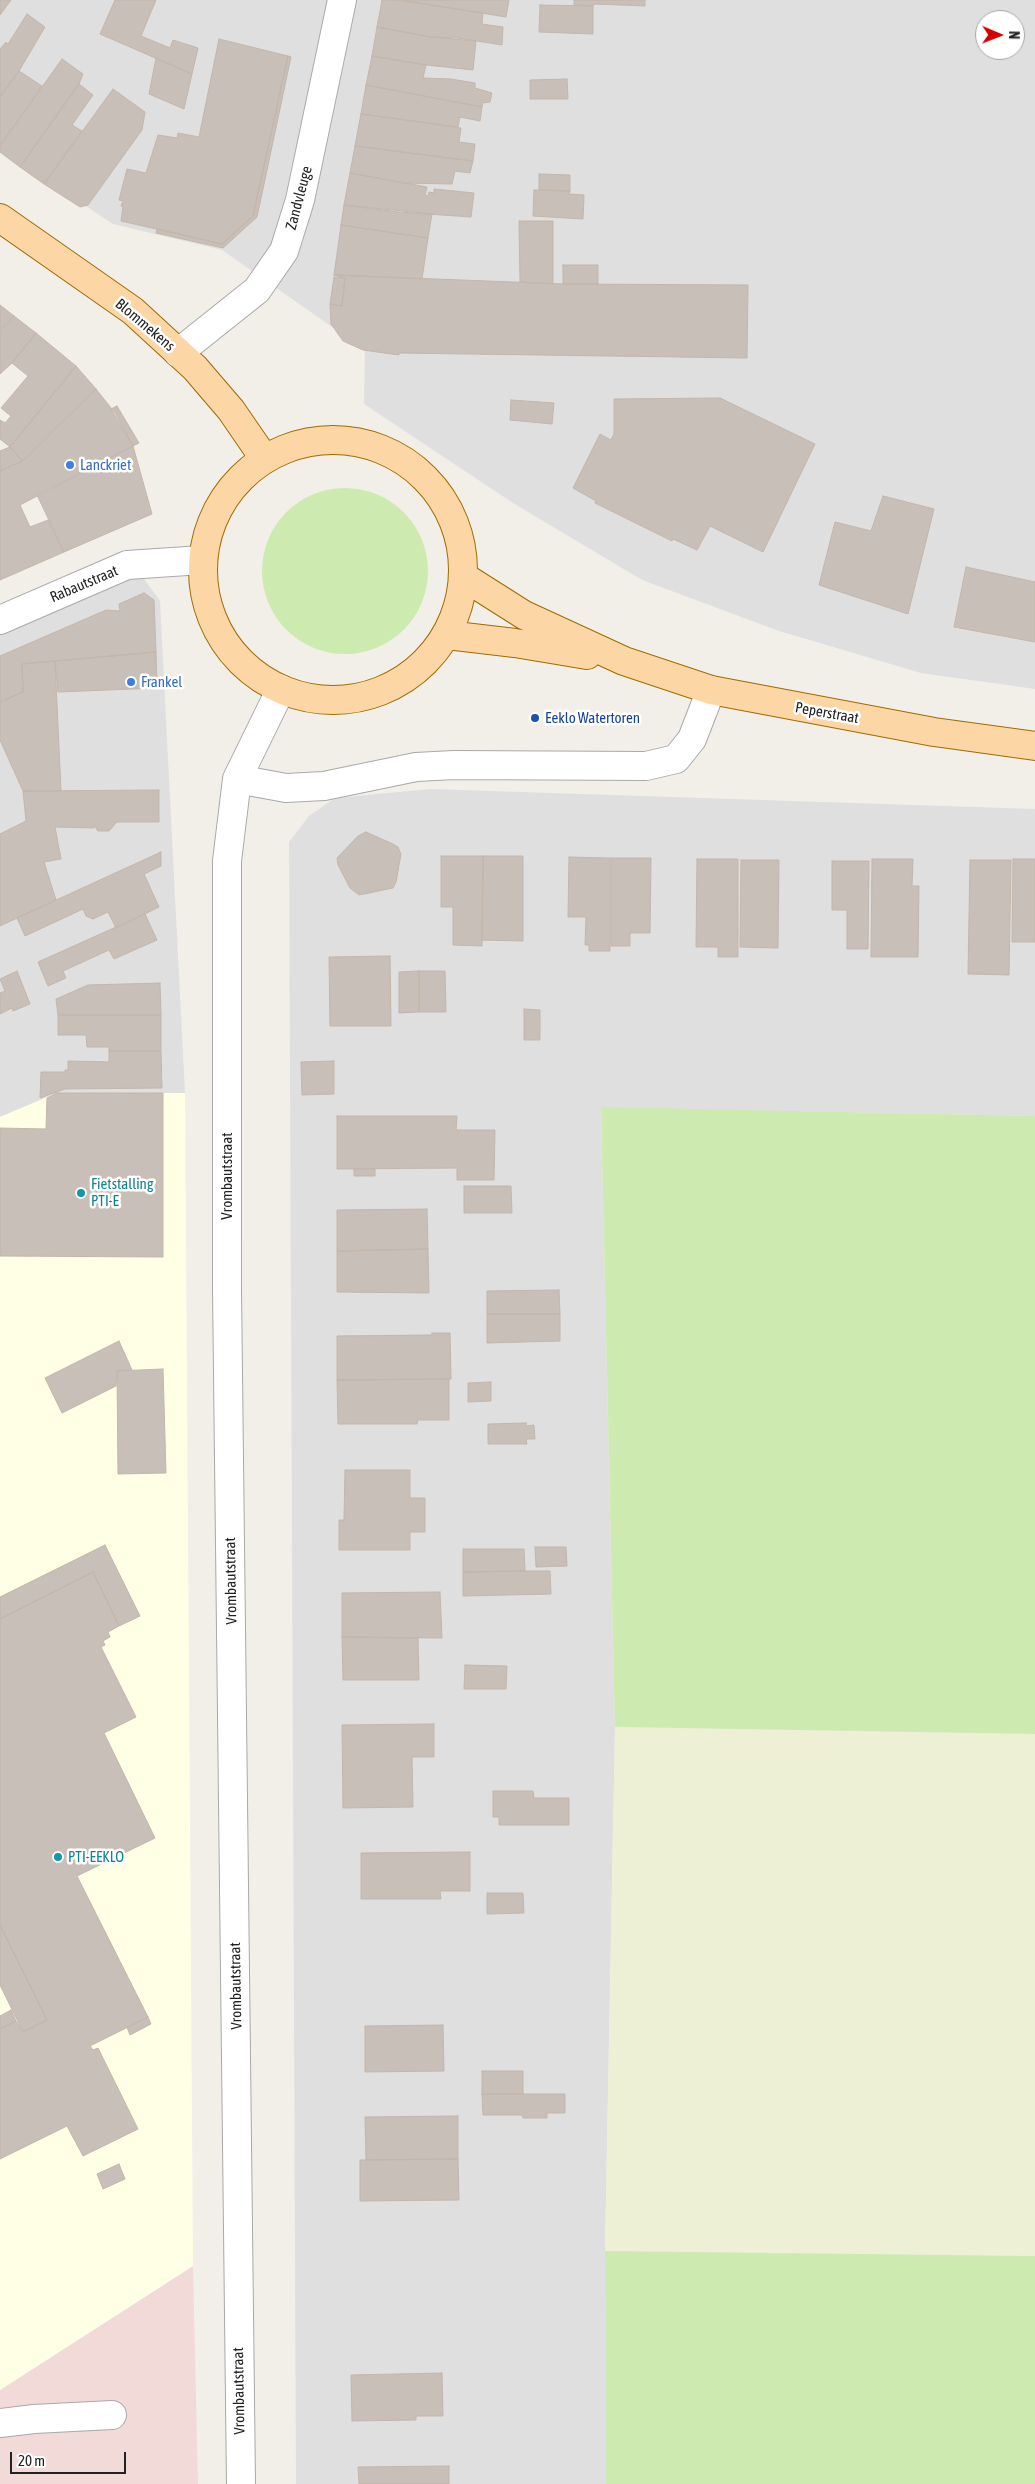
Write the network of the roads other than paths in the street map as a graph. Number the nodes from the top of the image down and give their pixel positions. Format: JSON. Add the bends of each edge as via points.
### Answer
{"nodes":[{"id":1,"x":342,"y":0,"type":"edge"},
{"id":2,"x":0,"y":218,"type":"edge"},
{"id":3,"x":178,"y":353,"type":"junction"},
{"id":4,"x":264,"y":458,"type":"junction"},
{"id":5,"x":202,"y":560,"type":"junction"},
{"id":6,"x":464,"y":577,"type":"junction"},
{"id":7,"x":0,"y":620,"type":"edge"},
{"id":8,"x":448,"y":635,"type":"junction"},
{"id":9,"x":624,"y":661,"type":"junction"},
{"id":10,"x":281,"y":689,"type":"junction"},
{"id":11,"x":710,"y":690,"type":"junction"},
{"id":12,"x":1035,"y":746,"type":"edge"},
{"id":13,"x":237,"y":779,"type":"junction"},
{"id":14,"x":112,"y":2415,"type":"dead end"},
{"id":15,"x":0,"y":2423,"type":"edge"},
{"id":16,"x":241,"y":2484,"type":"edge"}],
"edges":[{"from":1,"to":3,"type":"street","name":"Zandvleuge","via":[[300,200],[284,251],[257,290]]},
{"from":2,"to":3,"type":"main road","name":"Blommekens","via":[[133,312]]},
{"from":3,"to":4,"type":"main road","name":"Blommekens","via":[[231,410]]},
{"from":4,"to":5,"type":"main road","via":[[241,477],[218,508]]},
{"from":4,"to":6,"type":"main road","via":[[295,444],[337,439],[381,448],[426,478],[452,515],[460,538]]},
{"from":5,"to":7,"type":"street","name":"Rabautstraat","via":[[127,565]]},
{"from":5,"to":10,"type":"main road","via":[[207,606],[220,636],[246,671]]},
{"from":6,"to":8,"type":"main road","via":[[458,610]]},
{"from":6,"to":9,"type":"main road","name":"Peperstraat","via":[[524,615]]},
{"from":8,"to":9,"type":"main road","name":"Peperstraat"},
{"from":8,"to":10,"type":"main road","via":[[434,655],[399,684],[375,695],[330,702],[304,698]]},
{"from":9,"to":11,"type":"main road","name":"Peperstraat"},
{"from":10,"to":13,"type":"street","name":"Vrombautstraat"},
{"from":11,"to":12,"type":"main road","name":"Peperstraat","via":[[934,732]]},
{"from":11,"to":13,"type":"street","via":[[692,740],[676,759],[646,766],[416,767],[324,786],[286,788]]},
{"from":13,"to":16,"type":"street","name":"Vrombautstraat","via":[[228,861],[227,1288]]},
{"from":14,"to":15,"type":"street"}]}
